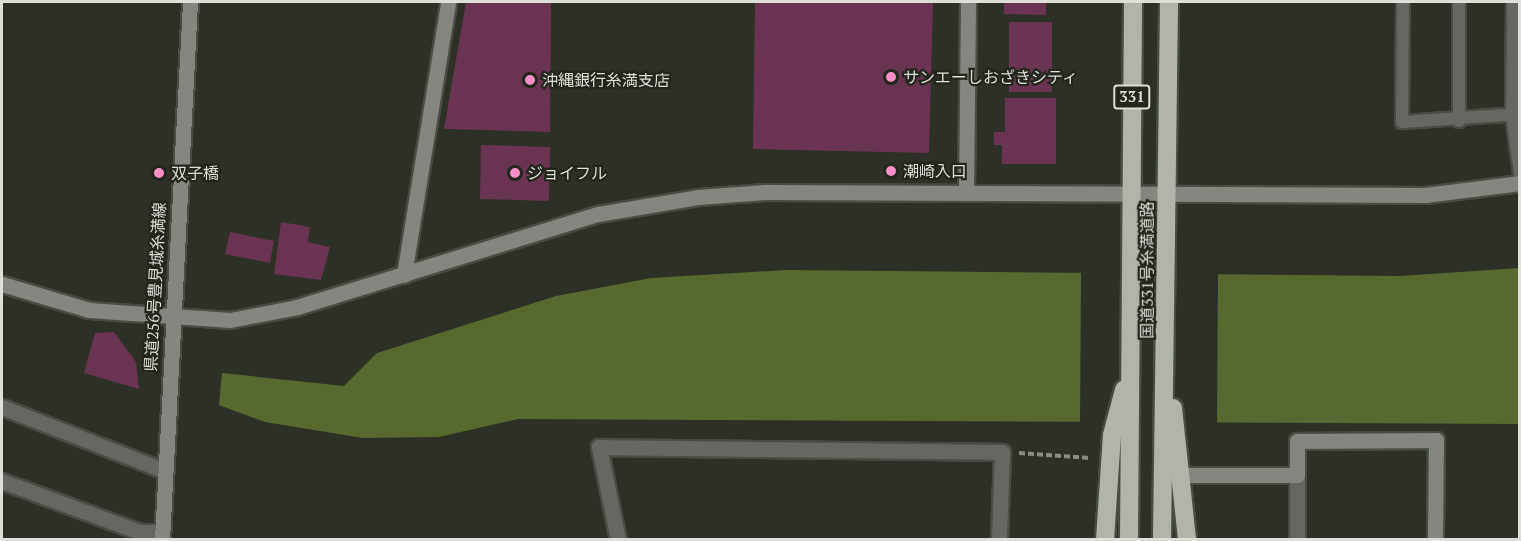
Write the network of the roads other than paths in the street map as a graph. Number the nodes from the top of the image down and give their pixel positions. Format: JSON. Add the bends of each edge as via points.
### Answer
{"nodes":[{"id":1,"x":190,"y":2,"type":"edge"},
{"id":2,"x":448,"y":2,"type":"edge"},
{"id":3,"x":968,"y":2,"type":"edge"},
{"id":4,"x":1133,"y":2,"type":"edge"},
{"id":5,"x":1169,"y":2,"type":"edge"},
{"id":6,"x":1403,"y":2,"type":"edge"},
{"id":7,"x":1459,"y":2,"type":"edge"},
{"id":8,"x":1513,"y":2,"type":"edge"},
{"id":9,"x":1516,"y":115,"type":"edge"},
{"id":10,"x":1459,"y":121,"type":"junction"},
{"id":11,"x":1520,"y":174,"type":"edge"},
{"id":12,"x":1520,"y":183,"type":"edge"},
{"id":13,"x":966,"y":193,"type":"junction"},
{"id":14,"x":1131,"y":193,"type":"junction"},
{"id":15,"x":1166,"y":194,"type":"junction"},
{"id":16,"x":404,"y":276,"type":"junction"},
{"id":17,"x":2,"y":284,"type":"edge"},
{"id":18,"x":171,"y":316,"type":"junction"},
{"id":19,"x":2,"y":407,"type":"edge"},
{"id":20,"x":1121,"y":436,"type":"junction"},
{"id":21,"x":1171,"y":436,"type":"junction"},
{"id":22,"x":163,"y":470,"type":"junction"},
{"id":23,"x":1183,"y":475,"type":"junction"},
{"id":24,"x":1297,"y":475,"type":"junction"},
{"id":25,"x":2,"y":481,"type":"edge"},
{"id":26,"x":162,"y":536,"type":"edge"},
{"id":27,"x":618,"y":540,"type":"edge"},
{"id":28,"x":999,"y":540,"type":"edge"},
{"id":29,"x":1105,"y":540,"type":"edge"},
{"id":30,"x":1129,"y":540,"type":"edge"},
{"id":31,"x":1162,"y":540,"type":"edge"},
{"id":32,"x":1187,"y":540,"type":"edge"},
{"id":33,"x":1297,"y":540,"type":"edge"},
{"id":34,"x":1435,"y":540,"type":"edge"}],
"edges":[{"from":1,"to":18,"type":"street","name":"県道256号豊見城糸満線"},
{"from":2,"to":16,"type":"street"},
{"from":3,"to":13,"type":"street"},
{"from":4,"to":14,"type":"highway","name":"国道331号糸満道路","number":"331"},
{"from":5,"to":15,"type":"highway","name":"国道331号糸満道路","number":"331"},
{"from":6,"to":10,"type":"lane","via":[[1402,122]]},
{"from":7,"to":10,"type":"lane"},
{"from":8,"to":9,"type":"lane"},
{"from":9,"to":10,"type":"lane"},
{"from":9,"to":11,"type":"lane"},
{"from":12,"to":15,"type":"street","via":[[1425,195]]},
{"from":13,"to":14,"type":"street"},
{"from":13,"to":16,"type":"street","via":[[765,192],[698,197],[598,214]]},
{"from":14,"to":15,"type":"street"},
{"from":14,"to":20,"type":"highway","name":"国道331号糸満道路","number":"331","via":[[1130,365]]},
{"from":15,"to":21,"type":"highway","name":"国道331号糸満道路","number":"331","via":[[1166,362]]},
{"from":16,"to":18,"type":"street","via":[[297,307],[230,320]]},
{"from":17,"to":18,"type":"street","via":[[89,310]]},
{"from":18,"to":22,"type":"street","name":"県道256号豊見城糸満線"},
{"from":19,"to":22,"type":"street"},
{"from":20,"to":29,"type":"highway"},
{"from":20,"to":30,"type":"highway","name":"国道331号糸満道路","number":"331"},
{"from":21,"to":23,"type":"highway"},
{"from":21,"to":31,"type":"highway","name":"国道331号糸満道路","number":"331"},
{"from":22,"to":26,"type":"street","name":"県道256号豊見城糸満線"},
{"from":23,"to":24,"type":"street"},
{"from":23,"to":32,"type":"highway"},
{"from":24,"to":33,"type":"street"},
{"from":24,"to":34,"type":"street","via":[[1297,441],[1436,440]]},
{"from":25,"to":26,"type":"street","via":[[140,532]]},
{"from":27,"to":28,"type":"street","via":[[599,447],[1002,452]]}]}
